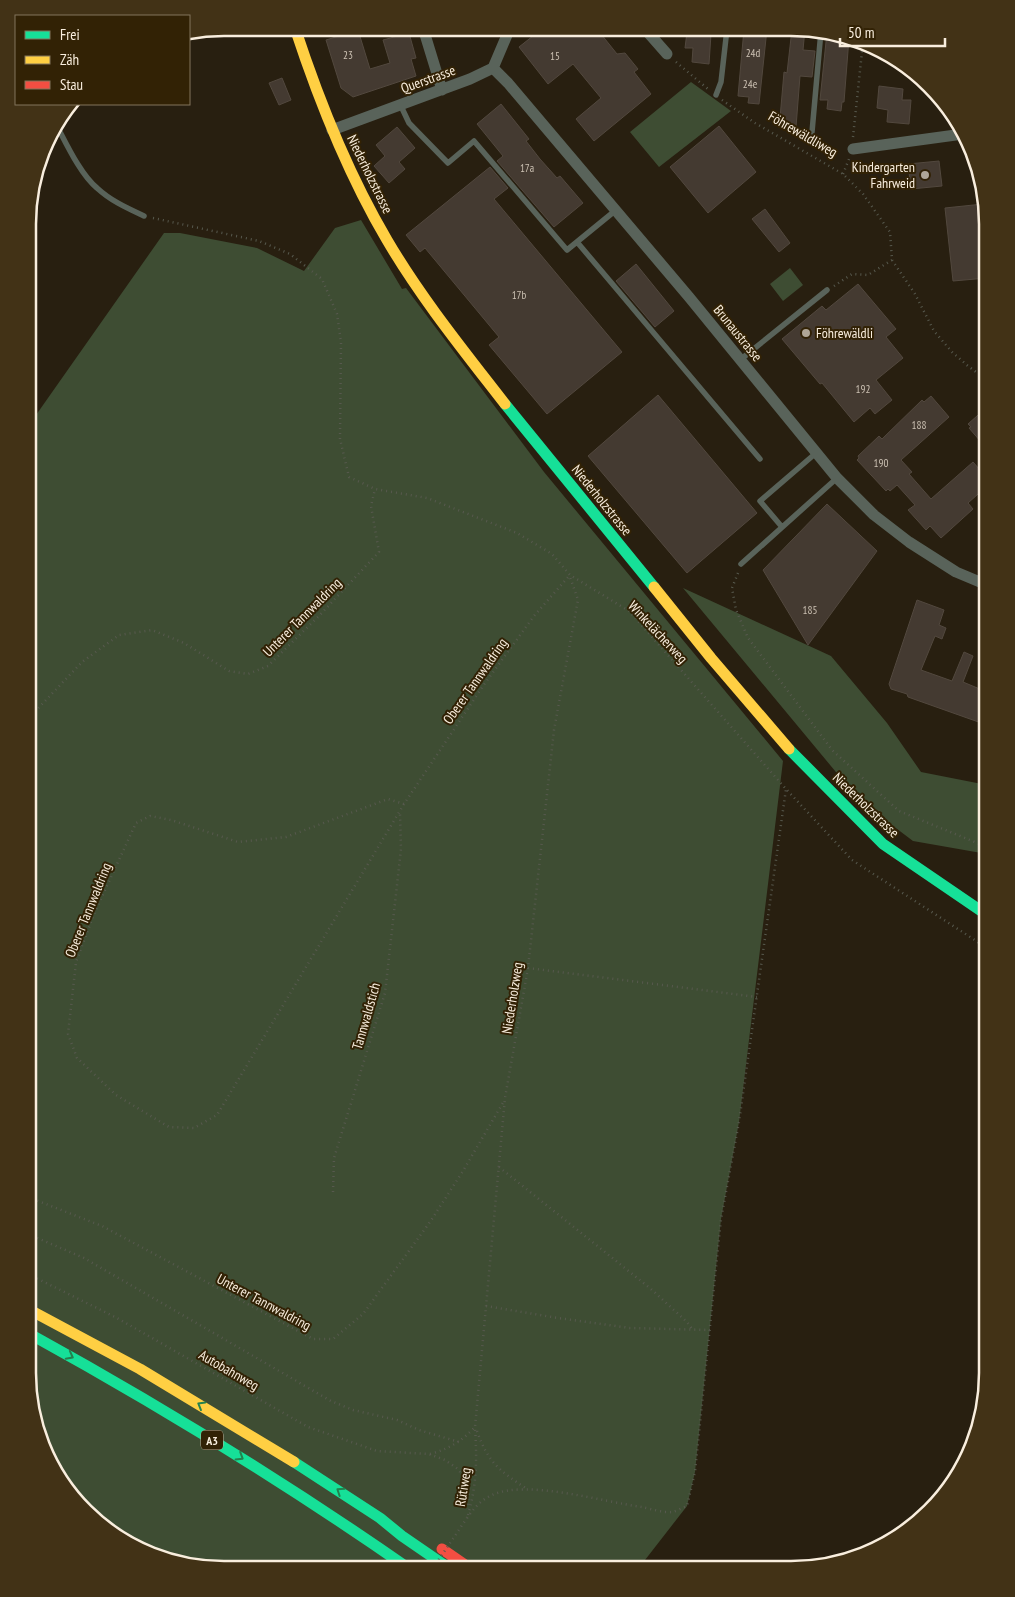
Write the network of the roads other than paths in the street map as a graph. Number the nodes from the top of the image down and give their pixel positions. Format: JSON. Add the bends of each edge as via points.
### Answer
{"nodes":[{"id":1,"x":298,"y":36,"type":"edge"},
{"id":2,"x":425,"y":36,"type":"edge"},
{"id":3,"x":507,"y":36,"type":"edge"},
{"id":4,"x":651,"y":36,"type":"edge"},
{"id":5,"x":726,"y":36,"type":"edge"},
{"id":6,"x":820,"y":39,"type":"edge"},
{"id":7,"x":667,"y":54,"type":"road end"},
{"id":8,"x":493,"y":68,"type":"junction"},
{"id":9,"x":442,"y":90,"type":"junction"},
{"id":10,"x":716,"y":95,"type":"road end"},
{"id":11,"x":400,"y":104,"type":"junction"},
{"id":12,"x":332,"y":130,"type":"junction"},
{"id":13,"x":812,"y":132,"type":"dead end"},
{"id":14,"x":60,"y":133,"type":"edge"},
{"id":15,"x":955,"y":135,"type":"edge"},
{"id":16,"x":853,"y":148,"type":"road end"},
{"id":17,"x":616,"y":210,"type":"junction"},
{"id":18,"x":144,"y":216,"type":"road end"},
{"id":19,"x":577,"y":242,"type":"junction"},
{"id":20,"x":827,"y":290,"type":"road end"},
{"id":21,"x":740,"y":360,"type":"junction"},
{"id":22,"x":816,"y":453,"type":"junction"},
{"id":23,"x":760,"y":459,"type":"dead end"},
{"id":24,"x":837,"y":478,"type":"junction"},
{"id":25,"x":782,"y":527,"type":"junction"},
{"id":26,"x":741,"y":564,"type":"road end"},
{"id":27,"x":979,"y":582,"type":"edge"},
{"id":28,"x":979,"y":910,"type":"edge"},
{"id":29,"x":36,"y":1313,"type":"edge"},
{"id":30,"x":36,"y":1337,"type":"edge"},
{"id":31,"x":36,"y":1349,"type":"edge"},
{"id":32,"x":380,"y":1518,"type":"junction"},
{"id":33,"x":374,"y":1558,"type":"dead end"},
{"id":34,"x":398,"y":1561,"type":"edge"},
{"id":35,"x":440,"y":1561,"type":"edge"},
{"id":36,"x":459,"y":1561,"type":"edge"}],
"edges":[{"from":1,"to":12,"type":"main road","name":"Niederholzstrasse"},
{"from":2,"to":9,"type":"street"},
{"from":3,"to":8,"type":"street"},
{"from":4,"to":7,"type":"street"},
{"from":5,"to":10,"type":"lane","via":[[721,82]]},
{"from":6,"to":13,"type":"lane"},
{"from":8,"to":9,"type":"street","name":"Querstrasse"},
{"from":8,"to":17,"type":"street","name":"Brunaustrasse"},
{"from":9,"to":11,"type":"street","name":"Querstrasse"},
{"from":11,"to":12,"type":"street","name":"Querstrasse"},
{"from":11,"to":19,"type":"lane","via":[[409,124],[448,164],[474,141],[567,250]]},
{"from":12,"to":28,"type":"main road","name":"Niederholzstrasse","via":[[387,240],[438,317],[711,658],[794,755],[883,844]]},
{"from":14,"to":18,"type":"lane","via":[[95,187],[117,203]]},
{"from":15,"to":16,"type":"street"},
{"from":17,"to":19,"type":"lane"},
{"from":17,"to":21,"type":"street","name":"Brunaustrasse"},
{"from":19,"to":23,"type":"lane"},
{"from":20,"to":21,"type":"lane"},
{"from":21,"to":22,"type":"street","name":"Brunaustrasse"},
{"from":22,"to":24,"type":"street","name":"Brunaustrasse"},
{"from":22,"to":25,"type":"lane","via":[[760,501]]},
{"from":24,"to":25,"type":"lane"},
{"from":24,"to":27,"type":"street","name":"Brunaustrasse","via":[[874,515],[909,542],[956,572]]},
{"from":25,"to":26,"type":"lane"},
{"from":32,"to":29,"type":"main road","number":"A3","one_way":true,"via":[[206,1407]]},
{"from":30,"to":34,"type":"main road","number":"A3","one_way":true,"via":[[248,1462]]},
{"from":31,"to":33,"type":"main road","via":[[178,1430]]},
{"from":32,"to":35,"type":"main road"},
{"from":32,"to":36,"type":"main road","via":[[406,1526]]}]}
